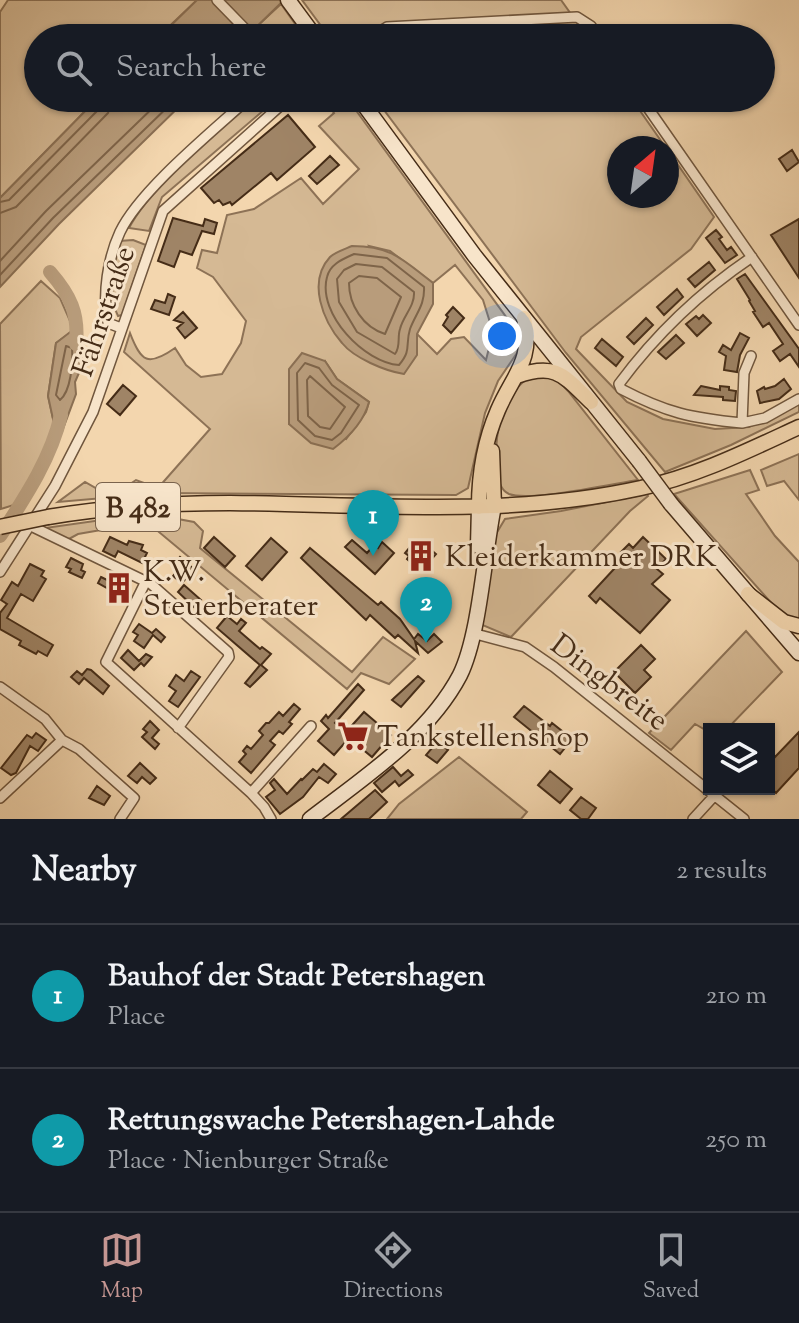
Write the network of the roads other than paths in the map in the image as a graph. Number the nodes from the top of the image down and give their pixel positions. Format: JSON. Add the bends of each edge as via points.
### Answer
{"nodes":[{"id":1,"x":217,"y":0,"type":"edge"},
{"id":2,"x":288,"y":0,"type":"edge"},
{"id":3,"x":240,"y":24,"type":"edge"},
{"id":4,"x":306,"y":24,"type":"edge"},
{"id":5,"x":441,"y":24,"type":"edge"},
{"id":6,"x":588,"y":24,"type":"edge"},
{"id":7,"x":234,"y":112,"type":"edge"},
{"id":8,"x":273,"y":112,"type":"edge"},
{"id":9,"x":369,"y":112,"type":"edge"},
{"id":10,"x":651,"y":112,"type":"edge"},
{"id":11,"x":752,"y":257,"type":"junction"},
{"id":12,"x":524,"y":318,"type":"junction"},
{"id":13,"x":799,"y":325,"type":"edge"},
{"id":14,"x":121,"y":328,"type":"junction"},
{"id":15,"x":751,"y":356,"type":"dead end"},
{"id":16,"x":517,"y":376,"type":"junction"},
{"id":17,"x":799,"y":399,"type":"edge"},
{"id":18,"x":591,"y":402,"type":"junction"},
{"id":19,"x":742,"y":423,"type":"junction"},
{"id":20,"x":799,"y":427,"type":"edge"},
{"id":21,"x":486,"y":507,"type":"junction"},
{"id":22,"x":31,"y":526,"type":"junction"},
{"id":23,"x":0,"y":527,"type":"edge"},
{"id":24,"x":0,"y":572,"type":"edge"},
{"id":25,"x":146,"y":581,"type":"junction"},
{"id":26,"x":748,"y":594,"type":"junction"},
{"id":27,"x":799,"y":626,"type":"edge"},
{"id":28,"x":472,"y":633,"type":"junction"},
{"id":29,"x":799,"y":653,"type":"edge"},
{"id":30,"x":0,"y":687,"type":"edge"},
{"id":31,"x":311,"y":726,"type":"dead end"},
{"id":32,"x":178,"y":728,"type":"junction"},
{"id":33,"x":62,"y":740,"type":"junction"},
{"id":34,"x":703,"y":785,"type":"edge"},
{"id":35,"x":251,"y":793,"type":"junction"},
{"id":36,"x":715,"y":795,"type":"joint"},
{"id":37,"x":0,"y":798,"type":"edge"},
{"id":38,"x":120,"y":819,"type":"edge"},
{"id":39,"x":271,"y":819,"type":"edge"},
{"id":40,"x":310,"y":819,"type":"edge"},
{"id":41,"x":693,"y":819,"type":"edge"},
{"id":42,"x":744,"y":819,"type":"edge"}],
"edges":[{"from":1,"to":3,"type":"street"},
{"from":2,"to":4,"type":"main road"},
{"from":5,"to":6,"type":"street","via":[[577,17]]},
{"from":7,"to":14,"type":"street","via":[[149,191],[121,230],[110,260],[105,306],[108,323]]},
{"from":8,"to":14,"type":"street","name":"Fährstraße","via":[[163,211]]},
{"from":9,"to":12,"type":"main road"},
{"from":10,"to":11,"type":"street"},
{"from":11,"to":13,"type":"street"},
{"from":11,"to":19,"type":"street","via":[[666,327],[619,384],[657,408]]},
{"from":12,"to":16,"type":"main road","via":[[528,346]]},
{"from":12,"to":18,"type":"main road"},
{"from":14,"to":22,"type":"street","name":"Fährstraße","via":[[93,412]]},
{"from":15,"to":19,"type":"street","via":[[744,373]]},
{"from":16,"to":18,"type":"main road","via":[[537,369],[560,374]]},
{"from":16,"to":21,"type":"main road","via":[[497,411]]},
{"from":17,"to":19,"type":"street","via":[[765,418]]},
{"from":18,"to":26,"type":"main road","bridge":true},
{"from":20,"to":21,"type":"main road","number":"B 482","via":[[679,479],[569,501]]},
{"from":21,"to":23,"type":"main road","number":"B 482","bridge":true,"via":[[142,506]]},
{"from":21,"to":28,"type":"main road"},
{"from":22,"to":24,"type":"street","name":"Fährstraße"},
{"from":22,"to":25,"type":"street"},
{"from":25,"to":32,"type":"street","via":[[106,662]]},
{"from":25,"to":32,"type":"street","via":[[228,652]]},
{"from":26,"to":27,"type":"main road","via":[[784,622]]},
{"from":26,"to":29,"type":"main road"},
{"from":28,"to":34,"type":"street","name":"Dingbreite","via":[[525,647]]},
{"from":28,"to":40,"type":"main road","via":[[460,674],[423,727]]},
{"from":30,"to":33,"type":"street","via":[[45,719]]},
{"from":31,"to":35,"type":"street"},
{"from":32,"to":35,"type":"street"},
{"from":33,"to":37,"type":"street"},
{"from":33,"to":38,"type":"street","via":[[134,798]]},
{"from":35,"to":39,"type":"street"},
{"from":36,"to":41,"type":"street"},
{"from":36,"to":42,"type":"street","name":"Dingbreite"}]}
